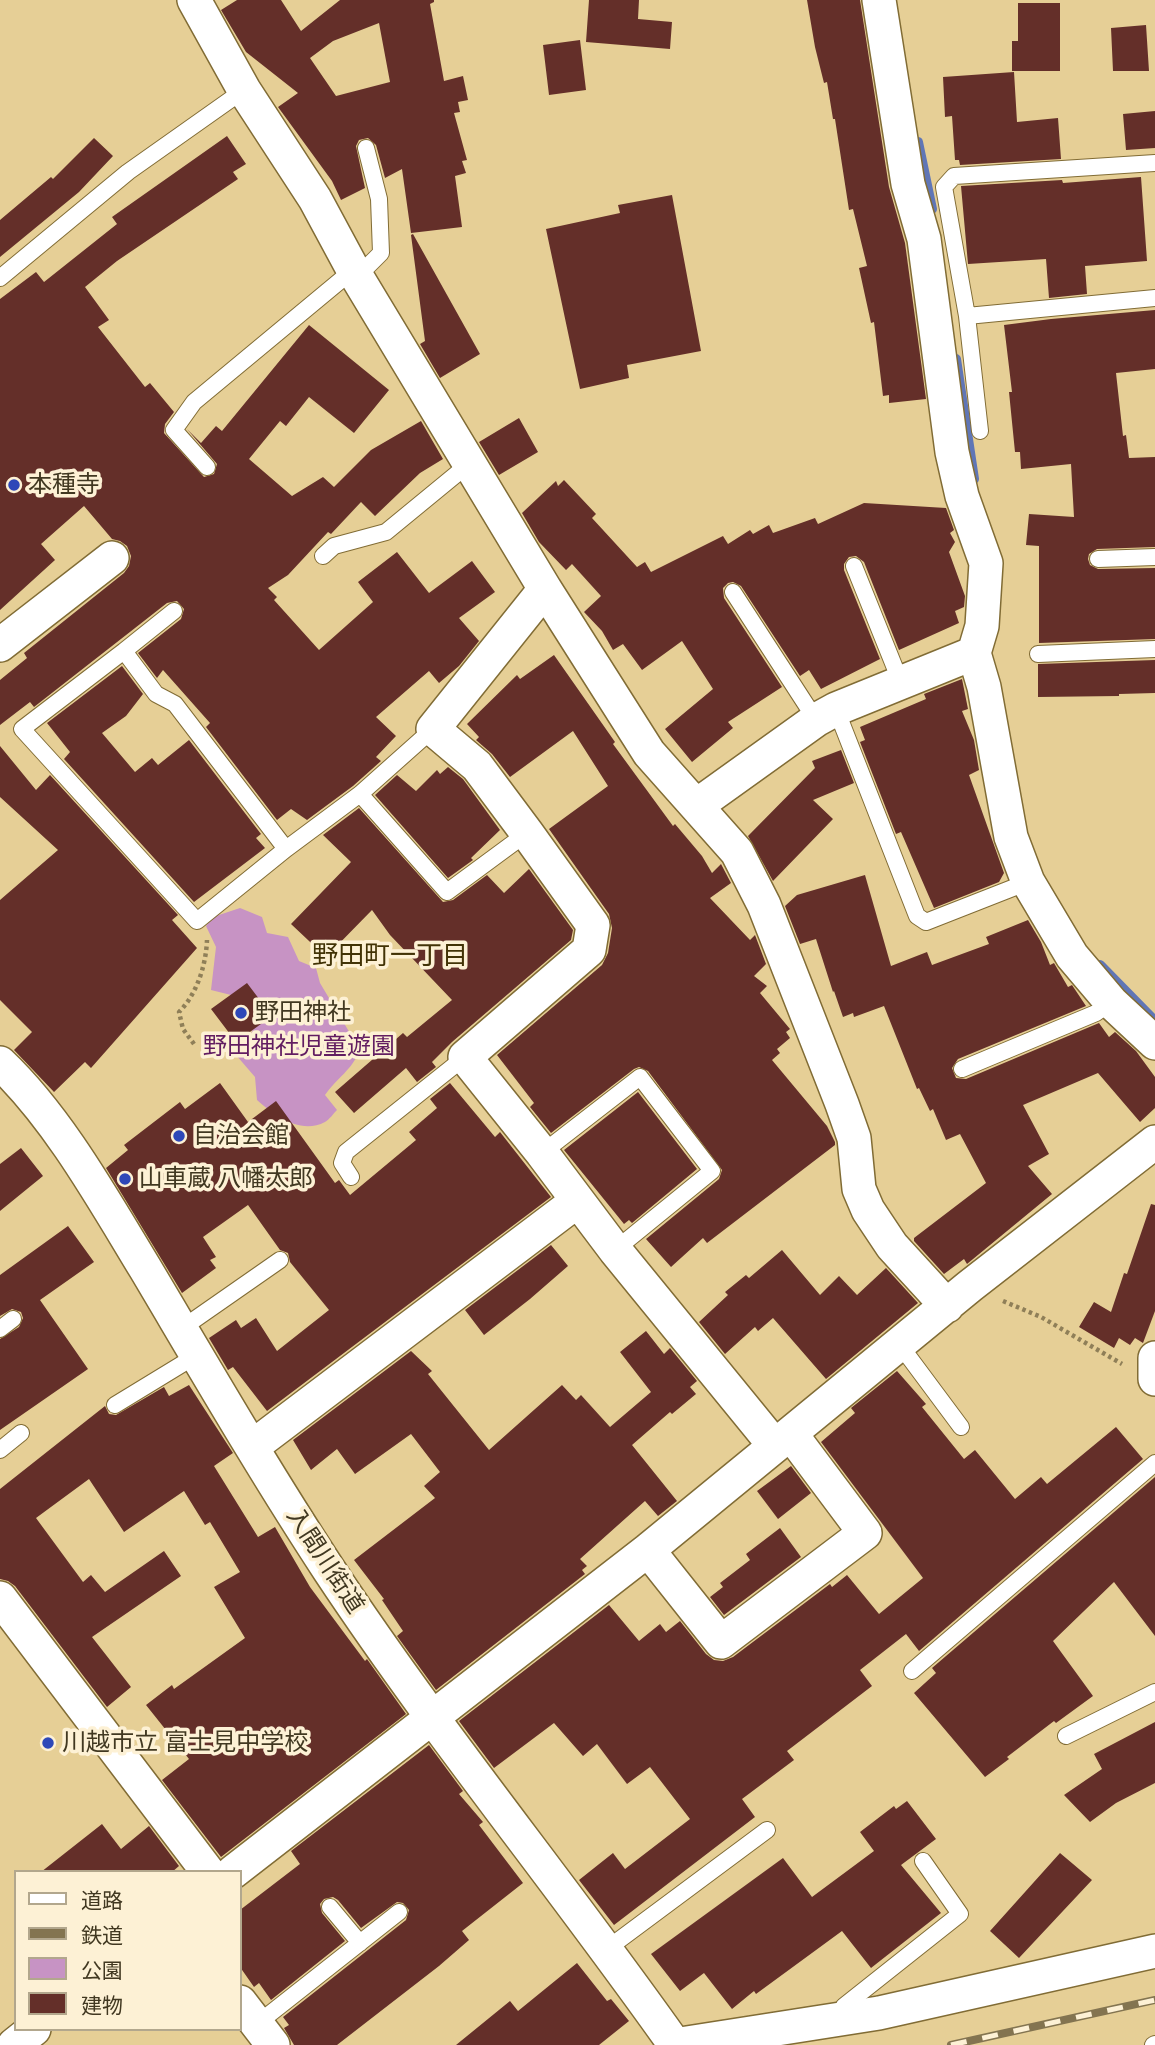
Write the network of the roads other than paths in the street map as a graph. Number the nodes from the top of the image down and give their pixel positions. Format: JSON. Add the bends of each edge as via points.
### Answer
{"nodes":[{"id":1,"x":194,"y":0,"type":"edge"},
{"id":2,"x":879,"y":0,"type":"edge"},
{"id":3,"x":244,"y":90,"type":"junction"},
{"id":4,"x":366,"y":148,"type":"dead end"},
{"id":5,"x":1155,"y":163,"type":"edge"},
{"id":6,"x":355,"y":274,"type":"junction"},
{"id":7,"x":0,"y":278,"type":"edge"},
{"id":8,"x":1155,"y":298,"type":"edge"},
{"id":9,"x":967,"y":316,"type":"junction"},
{"id":10,"x":979,"y":431,"type":"dead end"},
{"id":11,"x":470,"y":463,"type":"junction"},
{"id":12,"x":207,"y":467,"type":"dead end"},
{"id":13,"x":323,"y":556,"type":"dead end"},
{"id":14,"x":1155,"y":557,"type":"edge"},
{"id":15,"x":112,"y":558,"type":"dead end"},
{"id":16,"x":1098,"y":559,"type":"dead end"},
{"id":17,"x":854,"y":566,"type":"dead end"},
{"id":18,"x":545,"y":589,"type":"junction"},
{"id":19,"x":733,"y":592,"type":"dead end"},
{"id":20,"x":174,"y":611,"type":"dead end"},
{"id":21,"x":0,"y":645,"type":"edge"},
{"id":22,"x":1155,"y":649,"type":"edge"},
{"id":23,"x":124,"y":650,"type":"junction"},
{"id":24,"x":974,"y":653,"type":"junction"},
{"id":25,"x":1038,"y":654,"type":"dead end"},
{"id":26,"x":901,"y":682,"type":"junction"},
{"id":27,"x":826,"y":715,"type":"junction"},
{"id":28,"x":433,"y":729,"type":"junction"},
{"id":29,"x":360,"y":794,"type":"junction"},
{"id":30,"x":695,"y":806,"type":"junction"},
{"id":31,"x":527,"y":832,"type":"junction"},
{"id":32,"x":286,"y":849,"type":"junction"},
{"id":33,"x":1028,"y":882,"type":"junction"},
{"id":34,"x":1111,"y":1002,"type":"junction"},
{"id":35,"x":1155,"y":1043,"type":"edge"},
{"id":36,"x":465,"y":1057,"type":"junction"},
{"id":37,"x":962,"y":1069,"type":"dead end"},
{"id":38,"x":6,"y":1079,"type":"edge"},
{"id":39,"x":1155,"y":1142,"type":"edge"},
{"id":40,"x":542,"y":1153,"type":"junction"},
{"id":41,"x":351,"y":1177,"type":"dead end"},
{"id":42,"x":576,"y":1202,"type":"junction"},
{"id":43,"x":615,"y":1251,"type":"junction"},
{"id":44,"x":280,"y":1260,"type":"dead end"},
{"id":45,"x":958,"y":1296,"type":"junction"},
{"id":46,"x":189,"y":1342,"type":"junction"},
{"id":47,"x":900,"y":1345,"type":"junction"},
{"id":48,"x":116,"y":1405,"type":"dead end"},
{"id":49,"x":961,"y":1427,"type":"dead end"},
{"id":50,"x":21,"y":1433,"type":"dead end"},
{"id":51,"x":783,"y":1440,"type":"junction"},
{"id":52,"x":251,"y":1447,"type":"junction"},
{"id":53,"x":0,"y":1450,"type":"edge"},
{"id":54,"x":1155,"y":1463,"type":"edge"},
{"id":55,"x":648,"y":1550,"type":"junction"},
{"id":56,"x":0,"y":1598,"type":"edge"},
{"id":57,"x":912,"y":1671,"type":"dead end"},
{"id":58,"x":1155,"y":1692,"type":"edge"},
{"id":59,"x":431,"y":1717,"type":"junction"},
{"id":60,"x":1066,"y":1736,"type":"dead end"},
{"id":61,"x":767,"y":1829,"type":"dead end"},
{"id":62,"x":923,"y":1861,"type":"dead end"},
{"id":63,"x":206,"y":1870,"type":"edge"},
{"id":64,"x":236,"y":1870,"type":"edge"},
{"id":65,"x":330,"y":1907,"type":"dead end"},
{"id":66,"x":399,"y":1912,"type":"dead end"},
{"id":67,"x":359,"y":1943,"type":"junction"},
{"id":68,"x":607,"y":1949,"type":"junction"},
{"id":69,"x":1155,"y":1951,"type":"edge"},
{"id":70,"x":840,"y":2019,"type":"junction"},
{"id":71,"x":256,"y":2023,"type":"edge"},
{"id":72,"x":32,"y":2031,"type":"edge"},
{"id":73,"x":14,"y":2045,"type":"edge"},
{"id":74,"x":675,"y":2045,"type":"edge"}],
"edges":[{"from":1,"to":3,"type":"street"},
{"from":2,"to":24,"type":"street","via":[[908,184],[924,239],[952,452],[986,562],[982,626]]},
{"from":3,"to":6,"type":"street","via":[[315,199]]},
{"from":3,"to":7,"type":"lane","via":[[128,172]]},
{"from":4,"to":6,"type":"lane","via":[[379,200],[381,253]]},
{"from":5,"to":9,"type":"lane","via":[[954,176],[944,187]]},
{"from":6,"to":11,"type":"street"},
{"from":6,"to":12,"type":"lane","via":[[235,367],[187,411],[174,430]]},
{"from":8,"to":9,"type":"lane"},
{"from":9,"to":10,"type":"lane"},
{"from":11,"to":13,"type":"lane","via":[[386,532],[334,546]]},
{"from":11,"to":18,"type":"street"},
{"from":14,"to":16,"type":"lane"},
{"from":15,"to":21,"type":"street"},
{"from":17,"to":26,"type":"lane"},
{"from":18,"to":28,"type":"street"},
{"from":18,"to":30,"type":"street","via":[[649,753]]},
{"from":19,"to":27,"type":"lane"},
{"from":20,"to":23,"type":"lane"},
{"from":22,"to":25,"type":"lane"},
{"from":23,"to":32,"type":"lane","via":[[156,694],[175,705]]},
{"from":23,"to":32,"type":"lane","via":[[22,729],[197,921]]},
{"from":24,"to":26,"type":"street"},
{"from":24,"to":33,"type":"street","via":[[1011,837]]},
{"from":26,"to":27,"type":"street"},
{"from":27,"to":30,"type":"street"},
{"from":27,"to":33,"type":"lane","via":[[917,916],[926,922]]},
{"from":28,"to":29,"type":"lane"},
{"from":28,"to":31,"type":"street","via":[[477,766]]},
{"from":29,"to":31,"type":"lane","via":[[447,892]]},
{"from":29,"to":32,"type":"lane"},
{"from":30,"to":45,"type":"street","via":[[737,852],[764,905],[854,1138],[859,1189],[868,1210],[892,1245]]},
{"from":31,"to":36,"type":"street","via":[[593,925],[589,950]]},
{"from":33,"to":34,"type":"street","via":[[1072,956]]},
{"from":34,"to":35,"type":"street"},
{"from":34,"to":37,"type":"lane","via":[[1096,1013]]},
{"from":36,"to":40,"type":"street"},
{"from":36,"to":41,"type":"lane","via":[[346,1152],[342,1163]]},
{"from":38,"to":46,"type":"street","name":"入間川街道","via":[[86,1170]]},
{"from":39,"to":45,"type":"street"},
{"from":40,"to":42,"type":"street"},
{"from":40,"to":43,"type":"lane","via":[[640,1077],[712,1171]]},
{"from":42,"to":43,"type":"street"},
{"from":42,"to":52,"type":"street"},
{"from":43,"to":51,"type":"street"},
{"from":44,"to":46,"type":"lane"},
{"from":45,"to":47,"type":"street"},
{"from":46,"to":48,"type":"lane"},
{"from":46,"to":52,"type":"street","name":"入間川街道"},
{"from":47,"to":49,"type":"lane"},
{"from":47,"to":51,"type":"street"},
{"from":50,"to":53,"type":"lane"},
{"from":51,"to":55,"type":"street"},
{"from":51,"to":55,"type":"street","via":[[865,1533],[721,1642]]},
{"from":52,"to":59,"type":"street","name":"入間川街道"},
{"from":54,"to":57,"type":"lane"},
{"from":55,"to":59,"type":"street"},
{"from":56,"to":63,"type":"street"},
{"from":58,"to":60,"type":"lane"},
{"from":59,"to":64,"type":"street"},
{"from":59,"to":68,"type":"street","name":"入間川街道"},
{"from":61,"to":68,"type":"lane"},
{"from":62,"to":70,"type":"lane","via":[[960,1914],[844,2006]]},
{"from":65,"to":67,"type":"lane"},
{"from":66,"to":67,"type":"lane"},
{"from":67,"to":71,"type":"lane"},
{"from":68,"to":74,"type":"street","name":"入間川街道"},
{"from":69,"to":70,"type":"street"},
{"from":70,"to":74,"type":"street"},
{"from":72,"to":73,"type":"street"}]}
